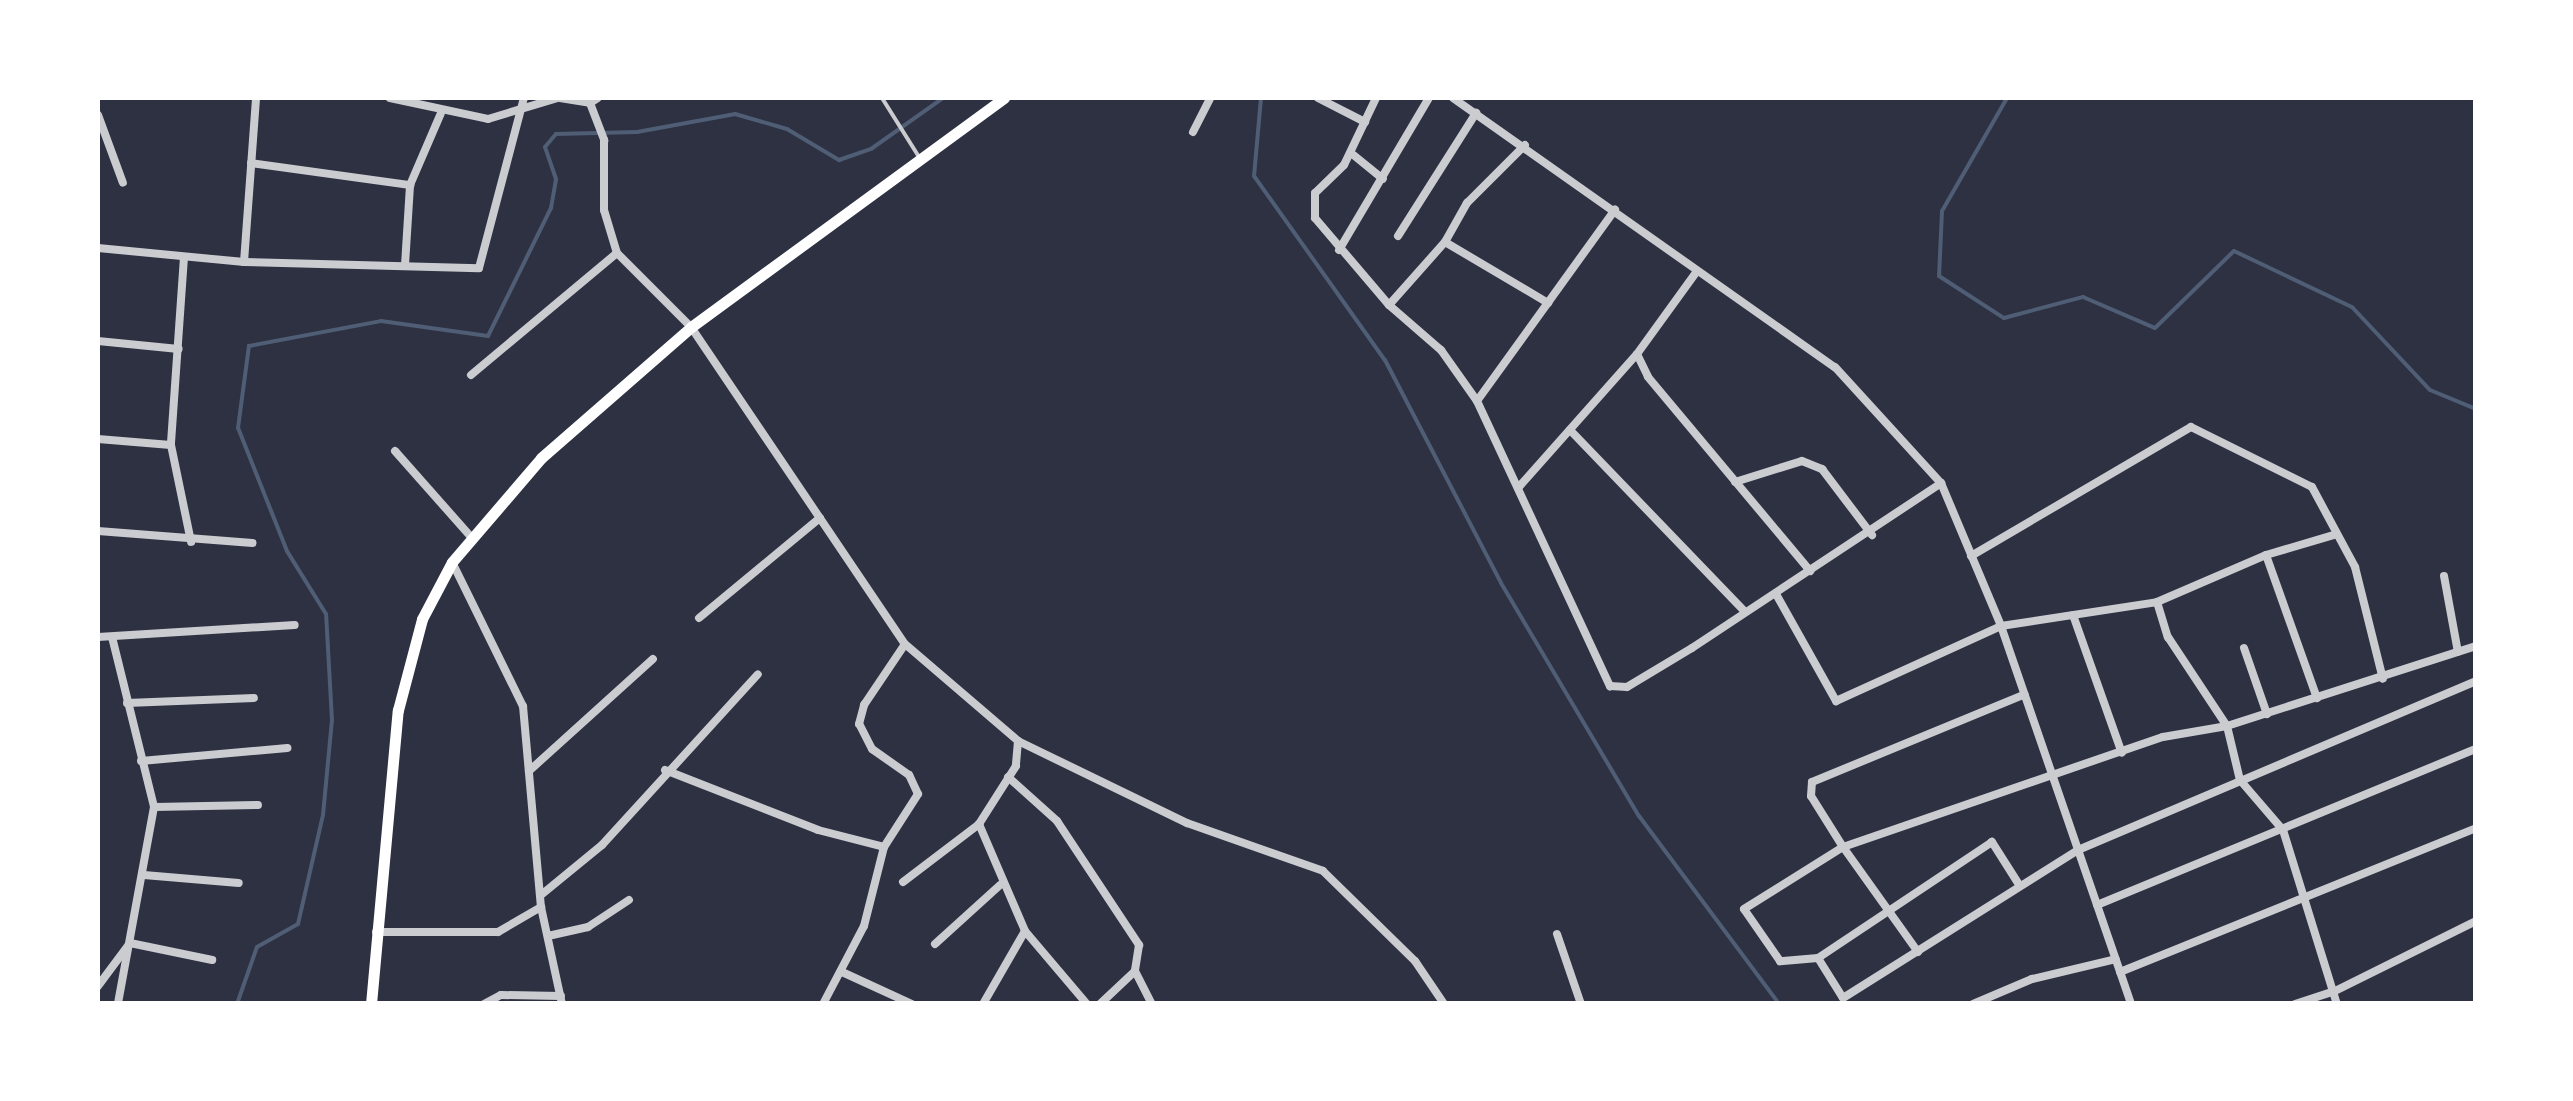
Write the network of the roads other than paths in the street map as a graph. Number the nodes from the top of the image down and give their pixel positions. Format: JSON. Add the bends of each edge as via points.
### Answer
{"nodes":[{"id":1,"x":256,"y":98,"type":"edge"},
{"id":2,"x":390,"y":98,"type":"edge"},
{"id":3,"x":524,"y":98,"type":"edge"},
{"id":4,"x":558,"y":98,"type":"edge"},
{"id":5,"x":882,"y":98,"type":"edge"},
{"id":6,"x":1004,"y":98,"type":"edge"},
{"id":7,"x":1210,"y":98,"type":"edge"},
{"id":8,"x":1318,"y":98,"type":"edge"},
{"id":9,"x":1376,"y":98,"type":"edge"},
{"id":10,"x":1429,"y":98,"type":"edge"},
{"id":11,"x":1453,"y":98,"type":"edge"},
{"id":12,"x":594,"y":100,"type":"edge"},
{"id":13,"x":520,"y":112,"type":"junction"},
{"id":14,"x":1476,"y":112,"type":"junction"},
{"id":15,"x":98,"y":114,"type":"edge"},
{"id":16,"x":441,"y":114,"type":"junction"},
{"id":17,"x":1365,"y":122,"type":"junction"},
{"id":18,"x":1193,"y":132,"type":"dead end"},
{"id":19,"x":1525,"y":145,"type":"junction"},
{"id":20,"x":1350,"y":154,"type":"junction"},
{"id":21,"x":920,"y":157,"type":"junction"},
{"id":22,"x":251,"y":162,"type":"junction"},
{"id":23,"x":1384,"y":178,"type":"junction"},
{"id":24,"x":123,"y":183,"type":"dead end"},
{"id":25,"x":410,"y":185,"type":"junction"},
{"id":26,"x":1615,"y":210,"type":"junction"},
{"id":27,"x":1398,"y":236,"type":"dead end"},
{"id":28,"x":1445,"y":242,"type":"junction"},
{"id":29,"x":98,"y":248,"type":"edge"},
{"id":30,"x":1339,"y":250,"type":"junction"},
{"id":31,"x":617,"y":253,"type":"junction"},
{"id":32,"x":184,"y":258,"type":"junction"},
{"id":33,"x":244,"y":262,"type":"junction"},
{"id":34,"x":405,"y":265,"type":"junction"},
{"id":35,"x":1697,"y":270,"type":"junction"},
{"id":36,"x":1548,"y":303,"type":"junction"},
{"id":37,"x":1389,"y":304,"type":"junction"},
{"id":38,"x":690,"y":327,"type":"junction"},
{"id":39,"x":98,"y":341,"type":"edge"},
{"id":40,"x":179,"y":350,"type":"junction"},
{"id":41,"x":1637,"y":354,"type":"junction"},
{"id":42,"x":472,"y":375,"type":"dead end"},
{"id":43,"x":1477,"y":401,"type":"junction"},
{"id":44,"x":1570,"y":430,"type":"junction"},
{"id":45,"x":98,"y":438,"type":"edge"},
{"id":46,"x":171,"y":445,"type":"junction"},
{"id":47,"x":395,"y":450,"type":"dead end"},
{"id":48,"x":1735,"y":482,"type":"junction"},
{"id":49,"x":1941,"y":484,"type":"junction"},
{"id":50,"x":1518,"y":488,"type":"junction"},
{"id":51,"x":820,"y":518,"type":"junction"},
{"id":52,"x":98,"y":530,"type":"edge"},
{"id":53,"x":1872,"y":535,"type":"junction"},
{"id":54,"x":2334,"y":535,"type":"junction"},
{"id":55,"x":471,"y":537,"type":"junction"},
{"id":56,"x":191,"y":542,"type":"junction"},
{"id":57,"x":253,"y":544,"type":"dead end"},
{"id":58,"x":2266,"y":555,"type":"junction"},
{"id":59,"x":1972,"y":556,"type":"junction"},
{"id":60,"x":452,"y":562,"type":"junction"},
{"id":61,"x":1810,"y":572,"type":"junction"},
{"id":62,"x":2444,"y":576,"type":"dead end"},
{"id":63,"x":1776,"y":594,"type":"junction"},
{"id":64,"x":2156,"y":602,"type":"junction"},
{"id":65,"x":1745,"y":612,"type":"junction"},
{"id":66,"x":2073,"y":614,"type":"junction"},
{"id":67,"x":699,"y":618,"type":"dead end"},
{"id":68,"x":295,"y":625,"type":"dead end"},
{"id":69,"x":2001,"y":626,"type":"junction"},
{"id":70,"x":98,"y":636,"type":"edge"},
{"id":71,"x":112,"y":636,"type":"junction"},
{"id":72,"x":905,"y":644,"type":"junction"},
{"id":73,"x":2476,"y":646,"type":"edge"},
{"id":74,"x":2244,"y":648,"type":"dead end"},
{"id":75,"x":2458,"y":652,"type":"junction"},
{"id":76,"x":653,"y":659,"type":"dead end"},
{"id":77,"x":758,"y":674,"type":"dead end"},
{"id":78,"x":2383,"y":679,"type":"junction"},
{"id":79,"x":2476,"y":681,"type":"edge"},
{"id":80,"x":2025,"y":694,"type":"junction"},
{"id":81,"x":254,"y":698,"type":"dead end"},
{"id":82,"x":2317,"y":698,"type":"junction"},
{"id":83,"x":126,"y":702,"type":"junction"},
{"id":84,"x":2266,"y":714,"type":"junction"},
{"id":85,"x":2227,"y":726,"type":"junction"},
{"id":86,"x":1018,"y":741,"type":"junction"},
{"id":87,"x":286,"y":748,"type":"dead end"},
{"id":88,"x":2476,"y":749,"type":"edge"},
{"id":89,"x":2122,"y":753,"type":"junction"},
{"id":90,"x":141,"y":761,"type":"junction"},
{"id":91,"x":666,"y":770,"type":"junction"},
{"id":92,"x":530,"y":771,"type":"junction"},
{"id":93,"x":1008,"y":777,"type":"junction"},
{"id":94,"x":2240,"y":780,"type":"junction"},
{"id":95,"x":2051,"y":781,"type":"junction"},
{"id":96,"x":258,"y":805,"type":"dead end"},
{"id":97,"x":154,"y":808,"type":"junction"},
{"id":98,"x":978,"y":824,"type":"junction"},
{"id":99,"x":2476,"y":828,"type":"edge"},
{"id":100,"x":2282,"y":830,"type":"junction"},
{"id":101,"x":884,"y":847,"type":"junction"},
{"id":102,"x":1843,"y":848,"type":"junction"},
{"id":103,"x":2078,"y":850,"type":"junction"},
{"id":104,"x":144,"y":875,"type":"junction"},
{"id":105,"x":903,"y":882,"type":"dead end"},
{"id":106,"x":239,"y":883,"type":"dead end"},
{"id":107,"x":2018,"y":883,"type":"junction"},
{"id":108,"x":1000,"y":885,"type":"junction"},
{"id":109,"x":540,"y":895,"type":"junction"},
{"id":110,"x":2307,"y":897,"type":"junction"},
{"id":111,"x":629,"y":900,"type":"dead end"},
{"id":112,"x":2097,"y":905,"type":"junction"},
{"id":113,"x":541,"y":907,"type":"junction"},
{"id":114,"x":1891,"y":907,"type":"junction"},
{"id":115,"x":2476,"y":920,"type":"edge"},
{"id":116,"x":1025,"y":931,"type":"junction"},
{"id":117,"x":376,"y":932,"type":"junction"},
{"id":118,"x":1557,"y":934,"type":"dead end"},
{"id":119,"x":548,"y":936,"type":"junction"},
{"id":120,"x":130,"y":943,"type":"junction"},
{"id":121,"x":935,"y":944,"type":"dead end"},
{"id":122,"x":1918,"y":952,"type":"junction"},
{"id":123,"x":1818,"y":958,"type":"junction"},
{"id":124,"x":2116,"y":959,"type":"junction"},
{"id":125,"x":212,"y":960,"type":"dead end"},
{"id":126,"x":1135,"y":971,"type":"junction"},
{"id":127,"x":842,"y":972,"type":"junction"},
{"id":128,"x":2120,"y":972,"type":"junction"},
{"id":129,"x":98,"y":986,"type":"edge"},
{"id":130,"x":2333,"y":992,"type":"junction"},
{"id":131,"x":517,"y":999,"type":"edge"},
{"id":132,"x":561,"y":1000,"type":"edge"},
{"id":133,"x":118,"y":1004,"type":"edge"},
{"id":134,"x":371,"y":1004,"type":"edge"},
{"id":135,"x":484,"y":1004,"type":"edge"},
{"id":136,"x":823,"y":1004,"type":"edge"},
{"id":137,"x":912,"y":1004,"type":"edge"},
{"id":138,"x":983,"y":1004,"type":"edge"},
{"id":139,"x":1086,"y":1004,"type":"edge"},
{"id":140,"x":1100,"y":1004,"type":"edge"},
{"id":141,"x":1152,"y":1004,"type":"edge"},
{"id":142,"x":1444,"y":1004,"type":"edge"},
{"id":143,"x":1581,"y":1004,"type":"edge"},
{"id":144,"x":1972,"y":1004,"type":"edge"},
{"id":145,"x":2132,"y":1004,"type":"edge"},
{"id":146,"x":2295,"y":1004,"type":"edge"},
{"id":147,"x":2337,"y":1004,"type":"edge"}],
"edges":[{"from":1,"to":22,"type":"street"},
{"from":2,"to":16,"type":"street"},
{"from":3,"to":13,"type":"street"},
{"from":4,"to":12,"type":"street"},
{"from":4,"to":13,"type":"street"},
{"from":5,"to":21,"type":"lane"},
{"from":6,"to":21,"type":"main road"},
{"from":7,"to":18,"type":"street"},
{"from":8,"to":17,"type":"street"},
{"from":9,"to":17,"type":"street"},
{"from":10,"to":23,"type":"street"},
{"from":11,"to":14,"type":"street"},
{"from":12,"to":31,"type":"street","via":[[604,140],[604,210]]},
{"from":13,"to":16,"type":"street","via":[[488,119]]},
{"from":13,"to":34,"type":"street","via":[[479,268]]},
{"from":14,"to":19,"type":"street"},
{"from":14,"to":27,"type":"street"},
{"from":15,"to":24,"type":"street"},
{"from":16,"to":25,"type":"street"},
{"from":17,"to":20,"type":"street"},
{"from":19,"to":26,"type":"street"},
{"from":19,"to":28,"type":"street","via":[[1466,204]]},
{"from":20,"to":23,"type":"street"},
{"from":20,"to":30,"type":"street","via":[[1312,200],[1315,218]]},
{"from":21,"to":38,"type":"main road"},
{"from":22,"to":25,"type":"street"},
{"from":22,"to":33,"type":"street"},
{"from":23,"to":30,"type":"street"},
{"from":25,"to":34,"type":"street"},
{"from":26,"to":35,"type":"street"},
{"from":26,"to":36,"type":"street"},
{"from":28,"to":36,"type":"street"},
{"from":28,"to":37,"type":"street"},
{"from":29,"to":32,"type":"street"},
{"from":30,"to":37,"type":"street"},
{"from":31,"to":38,"type":"street"},
{"from":31,"to":42,"type":"street"},
{"from":32,"to":33,"type":"street"},
{"from":32,"to":40,"type":"street"},
{"from":33,"to":34,"type":"street"},
{"from":35,"to":41,"type":"street"},
{"from":35,"to":49,"type":"street","via":[[1835,367]]},
{"from":36,"to":43,"type":"street"},
{"from":37,"to":43,"type":"street","via":[[1441,350]]},
{"from":38,"to":51,"type":"street"},
{"from":38,"to":55,"type":"main road","via":[[541,458]]},
{"from":39,"to":40,"type":"street"},
{"from":40,"to":46,"type":"street"},
{"from":41,"to":44,"type":"street"},
{"from":41,"to":48,"type":"street","via":[[1648,377]]},
{"from":43,"to":50,"type":"street"},
{"from":44,"to":50,"type":"street"},
{"from":44,"to":65,"type":"street"},
{"from":45,"to":46,"type":"street"},
{"from":46,"to":56,"type":"street"},
{"from":47,"to":55,"type":"street"},
{"from":48,"to":53,"type":"street","via":[[1802,461],[1822,470]]},
{"from":48,"to":61,"type":"street"},
{"from":49,"to":53,"type":"street"},
{"from":49,"to":59,"type":"street"},
{"from":50,"to":65,"type":"street","via":[[1610,686],[1627,687]]},
{"from":51,"to":67,"type":"street"},
{"from":51,"to":72,"type":"street"},
{"from":52,"to":56,"type":"street"},
{"from":53,"to":61,"type":"street"},
{"from":54,"to":58,"type":"street"},
{"from":54,"to":59,"type":"street","via":[[2312,487],[2191,427]]},
{"from":54,"to":78,"type":"street","via":[[2355,567]]},
{"from":55,"to":60,"type":"main road"},
{"from":56,"to":57,"type":"street"},
{"from":58,"to":64,"type":"street"},
{"from":58,"to":82,"type":"street"},
{"from":59,"to":69,"type":"street"},
{"from":60,"to":92,"type":"street","via":[[518,688]]},
{"from":60,"to":117,"type":"main road","via":[[422,620],[398,710]]},
{"from":61,"to":63,"type":"street"},
{"from":62,"to":75,"type":"street"},
{"from":63,"to":65,"type":"street"},
{"from":63,"to":69,"type":"street","via":[[1836,701]]},
{"from":64,"to":66,"type":"street"},
{"from":64,"to":85,"type":"street","via":[[2168,637]]},
{"from":66,"to":69,"type":"street"},
{"from":66,"to":89,"type":"street"},
{"from":68,"to":71,"type":"street"},
{"from":69,"to":80,"type":"street"},
{"from":70,"to":71,"type":"street"},
{"from":71,"to":83,"type":"street"},
{"from":72,"to":86,"type":"street"},
{"from":72,"to":101,"type":"street","via":[[860,716],[866,742],[908,775],[918,794]]},
{"from":73,"to":75,"type":"street"},
{"from":74,"to":84,"type":"street"},
{"from":75,"to":78,"type":"street"},
{"from":76,"to":92,"type":"street"},
{"from":77,"to":91,"type":"street"},
{"from":78,"to":82,"type":"street"},
{"from":79,"to":94,"type":"street"},
{"from":80,"to":95,"type":"street"},
{"from":80,"to":102,"type":"street","via":[[1812,782],[1811,796]]},
{"from":81,"to":83,"type":"street"},
{"from":82,"to":84,"type":"street"},
{"from":83,"to":90,"type":"street"},
{"from":84,"to":85,"type":"street"},
{"from":85,"to":89,"type":"street","via":[[2162,737]]},
{"from":85,"to":94,"type":"street"},
{"from":86,"to":93,"type":"street","via":[[1020,756]]},
{"from":86,"to":142,"type":"street","via":[[1187,823],[1324,871],[1414,961]]},
{"from":87,"to":90,"type":"street"},
{"from":88,"to":100,"type":"street"},
{"from":89,"to":95,"type":"street"},
{"from":90,"to":97,"type":"street"},
{"from":91,"to":101,"type":"street","via":[[818,830]]},
{"from":91,"to":109,"type":"street","via":[[602,845]]},
{"from":92,"to":109,"type":"street"},
{"from":93,"to":98,"type":"street"},
{"from":93,"to":126,"type":"street","via":[[1058,820],[1140,946]]},
{"from":94,"to":100,"type":"street"},
{"from":94,"to":103,"type":"street"},
{"from":95,"to":102,"type":"street"},
{"from":95,"to":103,"type":"street"},
{"from":96,"to":97,"type":"street"},
{"from":97,"to":104,"type":"street"},
{"from":98,"to":105,"type":"street"},
{"from":98,"to":108,"type":"street"},
{"from":99,"to":110,"type":"street"},
{"from":100,"to":110,"type":"street"},
{"from":100,"to":112,"type":"street"},
{"from":101,"to":127,"type":"street","via":[[864,926]]},
{"from":102,"to":114,"type":"street"},
{"from":102,"to":123,"type":"street","via":[[1744,909],[1780,961]]},
{"from":103,"to":107,"type":"street"},
{"from":103,"to":112,"type":"street"},
{"from":104,"to":106,"type":"street"},
{"from":104,"to":120,"type":"street"},
{"from":107,"to":114,"type":"street","via":[[1992,842]]},
{"from":107,"to":122,"type":"street"},
{"from":108,"to":116,"type":"street"},
{"from":108,"to":121,"type":"street"},
{"from":109,"to":113,"type":"street"},
{"from":110,"to":128,"type":"street"},
{"from":110,"to":130,"type":"street"},
{"from":111,"to":119,"type":"street","via":[[588,927]]},
{"from":112,"to":124,"type":"street"},
{"from":113,"to":117,"type":"street","via":[[498,932]]},
{"from":113,"to":119,"type":"street"},
{"from":114,"to":122,"type":"street"},
{"from":114,"to":123,"type":"street"},
{"from":115,"to":130,"type":"street"},
{"from":116,"to":138,"type":"street"},
{"from":116,"to":139,"type":"street"},
{"from":117,"to":134,"type":"main road"},
{"from":118,"to":143,"type":"street"},
{"from":119,"to":132,"type":"street"},
{"from":120,"to":125,"type":"street"},
{"from":120,"to":129,"type":"street"},
{"from":120,"to":133,"type":"street"},
{"from":122,"to":123,"type":"street","via":[[1844,998]]},
{"from":124,"to":128,"type":"street"},
{"from":124,"to":144,"type":"street","via":[[2032,980]]},
{"from":126,"to":140,"type":"street"},
{"from":126,"to":141,"type":"street"},
{"from":127,"to":136,"type":"street"},
{"from":127,"to":137,"type":"street"},
{"from":128,"to":145,"type":"street"},
{"from":130,"to":146,"type":"street"},
{"from":130,"to":147,"type":"street"},
{"from":131,"to":132,"type":"street"},
{"from":131,"to":135,"type":"street"}]}
